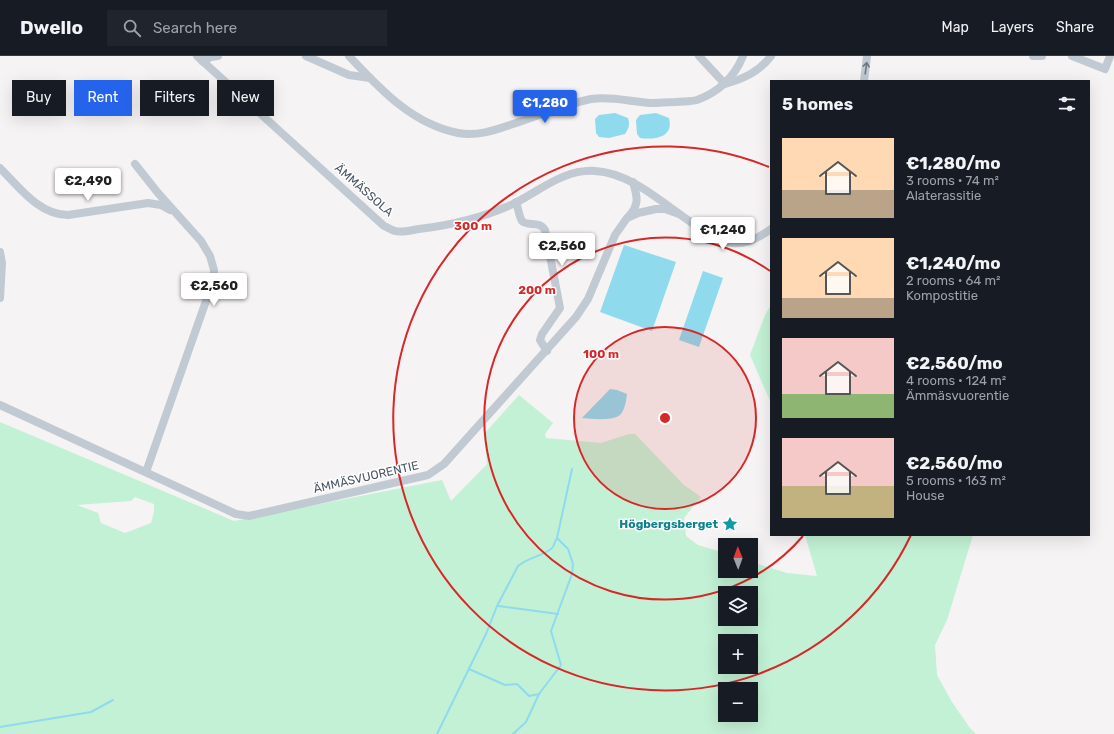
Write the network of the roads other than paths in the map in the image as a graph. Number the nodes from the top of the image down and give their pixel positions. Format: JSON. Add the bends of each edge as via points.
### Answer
{"nodes":[{"id":1,"x":218,"y":56,"type":"edge"},
{"id":2,"x":306,"y":56,"type":"edge"},
{"id":3,"x":349,"y":56,"type":"edge"},
{"id":4,"x":699,"y":56,"type":"edge"},
{"id":5,"x":743,"y":56,"type":"edge"},
{"id":6,"x":771,"y":56,"type":"edge"},
{"id":7,"x":867,"y":56,"type":"edge"},
{"id":8,"x":1033,"y":56,"type":"edge"},
{"id":9,"x":1042,"y":56,"type":"edge"},
{"id":10,"x":1072,"y":56,"type":"edge"},
{"id":11,"x":1110,"y":56,"type":"edge"},
{"id":12,"x":200,"y":59,"type":"edge"},
{"id":13,"x":370,"y":78,"type":"junction"},
{"id":14,"x":864,"y":80,"type":"edge"},
{"id":15,"x":725,"y":84,"type":"junction"},
{"id":16,"x":135,"y":164,"type":"dead end"},
{"id":17,"x":0,"y":168,"type":"edge"},
{"id":18,"x":633,"y":182,"type":"junction"},
{"id":19,"x":516,"y":202,"type":"junction"},
{"id":20,"x":679,"y":214,"type":"junction"},
{"id":21,"x":178,"y":215,"type":"junction"},
{"id":22,"x":628,"y":218,"type":"junction"},
{"id":23,"x":770,"y":230,"type":"edge"},
{"id":24,"x":0,"y":252,"type":"edge"},
{"id":25,"x":0,"y":298,"type":"edge"},
{"id":26,"x":547,"y":351,"type":"junction"},
{"id":27,"x":0,"y":405,"type":"edge"},
{"id":28,"x":146,"y":472,"type":"junction"}],
"edges":[{"from":1,"to":12,"type":"street"},
{"from":2,"to":13,"type":"street","via":[[349,75]]},
{"from":3,"to":13,"type":"street"},
{"from":4,"to":15,"type":"street"},
{"from":5,"to":15,"type":"street"},
{"from":6,"to":15,"type":"street","via":[[753,74]]},
{"from":14,"to":7,"type":"street","one_way":true},
{"from":8,"to":9,"type":"street"},
{"from":10,"to":11,"type":"street","via":[[1105,69]]},
{"from":12,"to":19,"type":"street","name":"ÄMMÄSSOLA","via":[[384,226],[396,231],[439,227],[491,214]]},
{"from":13,"to":15,"type":"street","via":[[418,118],[438,128],[460,134],[488,133],[593,99],[652,103],[694,101]]},
{"from":16,"to":21,"type":"street"},
{"from":17,"to":21,"type":"street","via":[[38,205],[59,215],[148,203],[161,205]]},
{"from":18,"to":19,"type":"street","name":"ÄMMÄSSOLA","via":[[605,172],[568,174]]},
{"from":18,"to":20,"type":"street","name":"ÄMMÄSSOLA"},
{"from":18,"to":22,"type":"street","name":"ÄMMÄSVUORENTIE","via":[[637,205]]},
{"from":19,"to":26,"type":"street","via":[[522,221],[539,225],[545,230],[560,308],[540,340]]},
{"from":20,"to":22,"type":"street","via":[[656,209]]},
{"from":20,"to":23,"type":"street","name":"ÄMMÄSSOLA","via":[[716,238],[733,243],[747,242]]},
{"from":21,"to":28,"type":"street","via":[[201,241],[210,256],[214,270],[213,281]]},
{"from":22,"to":26,"type":"street","name":"ÄMMÄSVUORENTIE","via":[[615,235],[588,299]]},
{"from":24,"to":25,"type":"street"},
{"from":26,"to":28,"type":"street","name":"ÄMMÄSVUORENTIE","via":[[444,464],[428,475],[249,516],[236,514]]},
{"from":27,"to":28,"type":"street","name":"ÄMMÄSVUORENTIE"}]}
